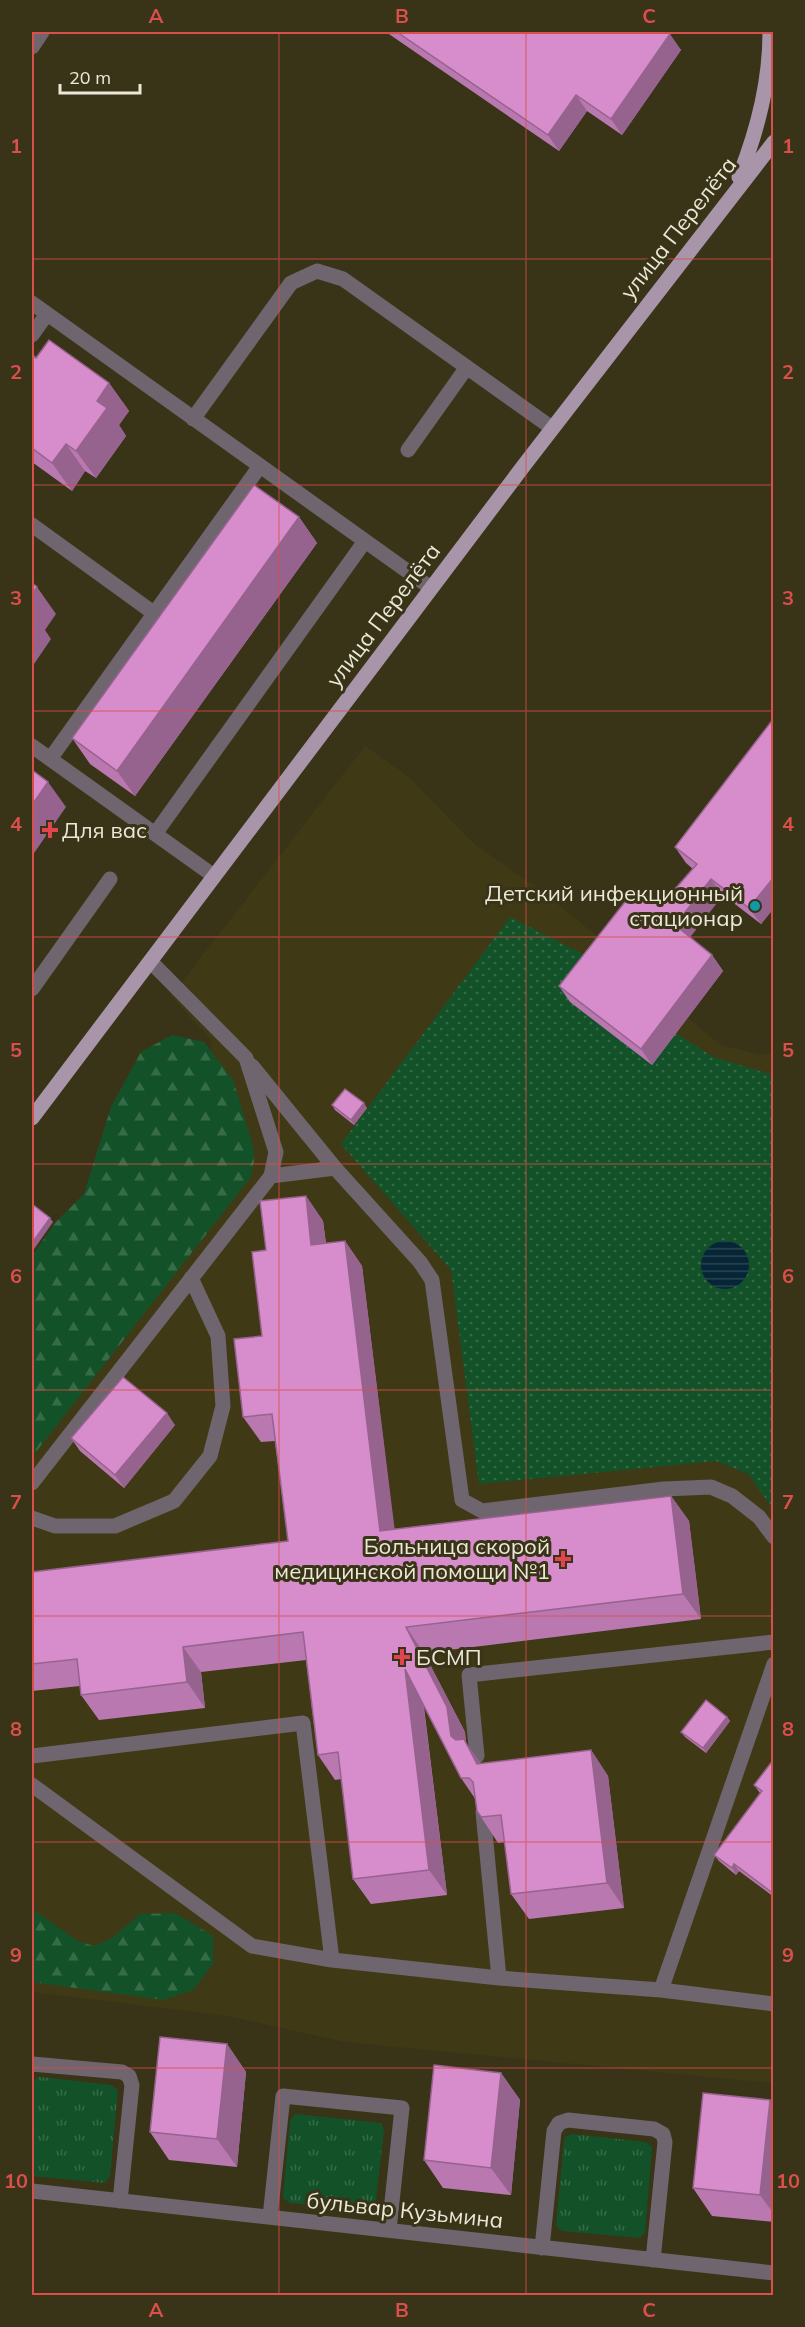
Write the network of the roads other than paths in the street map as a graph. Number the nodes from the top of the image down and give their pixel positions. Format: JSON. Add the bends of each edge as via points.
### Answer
{"nodes":[{"id":1,"x":42,"y":32,"type":"edge"},
{"id":2,"x":770,"y":32,"type":"edge"},
{"id":3,"x":32,"y":47,"type":"edge"},
{"id":4,"x":774,"y":142,"type":"edge"},
{"id":5,"x":774,"y":159,"type":"edge"},
{"id":6,"x":732,"y":194,"type":"junction"},
{"id":7,"x":32,"y":303,"type":"edge"},
{"id":8,"x":46,"y":314,"type":"junction"},
{"id":9,"x":32,"y":335,"type":"edge"},
{"id":10,"x":467,"y":367,"type":"junction"},
{"id":11,"x":193,"y":419,"type":"junction"},
{"id":12,"x":552,"y":428,"type":"junction"},
{"id":13,"x":408,"y":450,"type":"dead end"},
{"id":14,"x":260,"y":466,"type":"junction"},
{"id":15,"x":32,"y":525,"type":"edge"},
{"id":16,"x":365,"y":541,"type":"junction"},
{"id":17,"x":431,"y":588,"type":"junction"},
{"id":18,"x":155,"y":614,"type":"junction"},
{"id":19,"x":32,"y":746,"type":"edge"},
{"id":20,"x":50,"y":759,"type":"junction"},
{"id":21,"x":155,"y":834,"type":"junction"},
{"id":22,"x":214,"y":876,"type":"junction"},
{"id":23,"x":110,"y":879,"type":"dead end"},
{"id":24,"x":151,"y":962,"type":"junction"},
{"id":25,"x":32,"y":989,"type":"edge"},
{"id":26,"x":246,"y":1058,"type":"junction"},
{"id":27,"x":32,"y":1118,"type":"edge"},
{"id":28,"x":335,"y":1168,"type":"junction"},
{"id":29,"x":271,"y":1176,"type":"junction"},
{"id":30,"x":191,"y":1278,"type":"junction"},
{"id":31,"x":32,"y":1483,"type":"edge"},
{"id":32,"x":32,"y":1518,"type":"edge"},
{"id":33,"x":774,"y":1537,"type":"edge"},
{"id":34,"x":774,"y":1642,"type":"edge"},
{"id":35,"x":774,"y":1664,"type":"edge"},
{"id":36,"x":32,"y":1756,"type":"edge"},
{"id":37,"x":477,"y":1756,"type":"dead end"},
{"id":38,"x":32,"y":1785,"type":"edge"},
{"id":39,"x":483,"y":1812,"type":"edge"},
{"id":40,"x":332,"y":1960,"type":"junction"},
{"id":41,"x":499,"y":1978,"type":"junction"},
{"id":42,"x":661,"y":1990,"type":"junction"},
{"id":43,"x":774,"y":2004,"type":"edge"},
{"id":44,"x":32,"y":2064,"type":"edge"},
{"id":45,"x":32,"y":2191,"type":"edge"},
{"id":46,"x":120,"y":2201,"type":"junction"},
{"id":47,"x":270,"y":2217,"type":"junction"},
{"id":48,"x":389,"y":2230,"type":"junction"},
{"id":49,"x":542,"y":2248,"type":"junction"},
{"id":50,"x":653,"y":2260,"type":"junction"},
{"id":51,"x":774,"y":2273,"type":"edge"}],
"edges":[{"from":1,"to":3,"type":"street"},
{"from":2,"to":6,"type":"main road","via":[[762,99],[750,148]]},
{"from":4,"to":6,"type":"main road","name":"улица Перелёта"},
{"from":5,"to":6,"type":"main road"},
{"from":6,"to":12,"type":"main road","name":"улица Перелёта"},
{"from":7,"to":8,"type":"street"},
{"from":8,"to":9,"type":"street"},
{"from":8,"to":11,"type":"street"},
{"from":10,"to":11,"type":"street","via":[[343,279],[317,271],[291,283]]},
{"from":10,"to":12,"type":"street"},
{"from":10,"to":13,"type":"street"},
{"from":11,"to":14,"type":"street"},
{"from":12,"to":17,"type":"main road","name":"улица Перелёта"},
{"from":14,"to":16,"type":"street"},
{"from":14,"to":18,"type":"street"},
{"from":15,"to":18,"type":"street"},
{"from":16,"to":17,"type":"street"},
{"from":16,"to":21,"type":"street"},
{"from":17,"to":22,"type":"main road","name":"улица Перелёта"},
{"from":18,"to":20,"type":"street"},
{"from":19,"to":20,"type":"street"},
{"from":20,"to":21,"type":"street"},
{"from":21,"to":22,"type":"street"},
{"from":22,"to":24,"type":"main road","name":"улица Перелёта"},
{"from":23,"to":25,"type":"street"},
{"from":24,"to":26,"type":"street"},
{"from":24,"to":27,"type":"main road","name":"улица Перелёта"},
{"from":26,"to":28,"type":"street"},
{"from":26,"to":29,"type":"street","via":[[276,1152]]},
{"from":28,"to":29,"type":"street"},
{"from":28,"to":33,"type":"street","via":[[432,1280],[462,1500],[482,1510],[711,1486],[759,1517]]},
{"from":29,"to":30,"type":"street"},
{"from":30,"to":31,"type":"street"},
{"from":30,"to":32,"type":"street","via":[[218,1336],[223,1406],[210,1456],[174,1501],[115,1526],[55,1526]]},
{"from":34,"to":37,"type":"street","via":[[469,1675]]},
{"from":35,"to":42,"type":"street"},
{"from":36,"to":40,"type":"street","via":[[303,1724]]},
{"from":38,"to":40,"type":"street","via":[[252,1946]]},
{"from":39,"to":41,"type":"street"},
{"from":40,"to":41,"type":"street"},
{"from":41,"to":42,"type":"street"},
{"from":42,"to":43,"type":"street"},
{"from":44,"to":46,"type":"street","via":[[122,2072],[129,2076],[132,2085]]},
{"from":45,"to":46,"type":"street","name":"бульвар Кузьмина"},
{"from":46,"to":47,"type":"street","name":"бульвар Кузьмина"},
{"from":47,"to":48,"type":"street","name":"бульвар Кузьмина"},
{"from":47,"to":48,"type":"street","via":[[283,2096],[402,2101]]},
{"from":48,"to":49,"type":"street","name":"бульвар Кузьмина"},
{"from":49,"to":50,"type":"street","name":"бульвар Кузьмина"},
{"from":49,"to":50,"type":"street","via":[[554,2131],[559,2123],[567,2120],[654,2129],[663,2134],[665,2142]]},
{"from":50,"to":51,"type":"street","name":"бульвар Кузьмина"}]}
